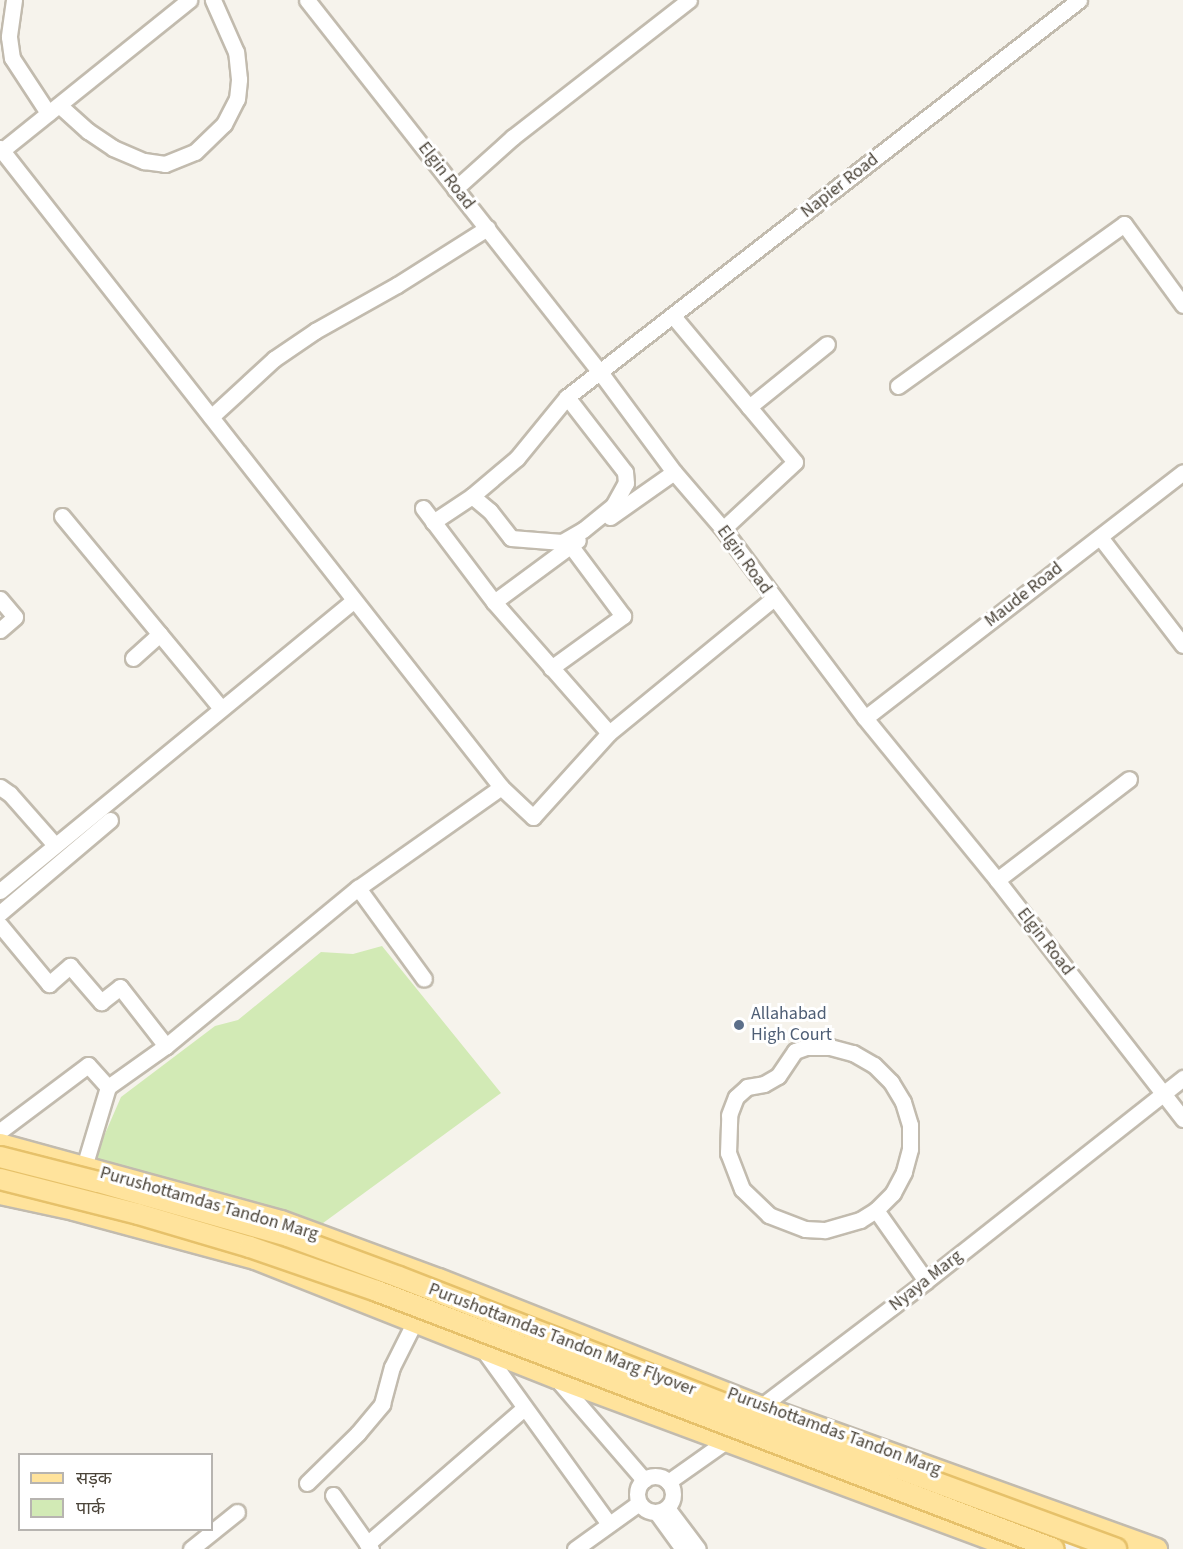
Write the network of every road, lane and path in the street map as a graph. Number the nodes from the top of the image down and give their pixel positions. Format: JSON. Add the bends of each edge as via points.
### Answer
{"nodes":[{"id":1,"x":14,"y":0,"type":"edge"},
{"id":2,"x":189,"y":0,"type":"edge"},
{"id":3,"x":213,"y":0,"type":"edge"},
{"id":4,"x":308,"y":0,"type":"edge"},
{"id":5,"x":689,"y":0,"type":"edge"},
{"id":6,"x":1079,"y":0,"type":"edge"},
{"id":7,"x":54,"y":109,"type":"junction"},
{"id":8,"x":1,"y":150,"type":"edge"},
{"id":9,"x":455,"y":189,"type":"junction"},
{"id":10,"x":487,"y":228,"type":"junction"},
{"id":11,"x":1183,"y":305,"type":"edge"},
{"id":12,"x":673,"y":316,"type":"junction"},
{"id":13,"x":827,"y":344,"type":"dead end"},
{"id":14,"x":600,"y":372,"type":"junction"},
{"id":15,"x":898,"y":386,"type":"dead end"},
{"id":16,"x":567,"y":397,"type":"junction"},
{"id":17,"x":749,"y":407,"type":"junction"},
{"id":18,"x":211,"y":417,"type":"junction"},
{"id":19,"x":674,"y":472,"type":"junction"},
{"id":20,"x":1183,"y":472,"type":"edge"},
{"id":21,"x":472,"y":496,"type":"junction"},
{"id":22,"x":423,"y":508,"type":"dead end"},
{"id":23,"x":62,"y":516,"type":"dead end"},
{"id":24,"x":433,"y":522,"type":"junction"},
{"id":25,"x":723,"y":529,"type":"junction"},
{"id":26,"x":1100,"y":537,"type":"junction"},
{"id":27,"x":570,"y":545,"type":"junction"},
{"id":28,"x":0,"y":599,"type":"edge"},
{"id":29,"x":773,"y":599,"type":"junction"},
{"id":30,"x":354,"y":600,"type":"junction"},
{"id":31,"x":494,"y":602,"type":"junction"},
{"id":32,"x":0,"y":630,"type":"edge"},
{"id":33,"x":160,"y":634,"type":"junction"},
{"id":34,"x":1183,"y":645,"type":"edge"},
{"id":35,"x":133,"y":658,"type":"dead end"},
{"id":36,"x":551,"y":668,"type":"junction"},
{"id":37,"x":221,"y":708,"type":"junction"},
{"id":38,"x":865,"y":718,"type":"junction"},
{"id":39,"x":609,"y":733,"type":"junction"},
{"id":40,"x":1129,"y":778,"type":"dead end"},
{"id":41,"x":0,"y":787,"type":"edge"},
{"id":42,"x":501,"y":787,"type":"junction"},
{"id":43,"x":110,"y":820,"type":"dead end"},
{"id":44,"x":55,"y":846,"type":"junction"},
{"id":45,"x":997,"y":880,"type":"junction"},
{"id":46,"x":358,"y":888,"type":"junction"},
{"id":47,"x":0,"y":891,"type":"edge"},
{"id":48,"x":0,"y":913,"type":"edge"},
{"id":49,"x":0,"y":925,"type":"edge"},
{"id":50,"x":424,"y":979,"type":"dead end"},
{"id":51,"x":166,"y":1046,"type":"junction"},
{"id":52,"x":1183,"y":1078,"type":"edge"},
{"id":53,"x":108,"y":1087,"type":"junction"},
{"id":54,"x":1162,"y":1093,"type":"junction"},
{"id":55,"x":1183,"y":1119,"type":"edge"},
{"id":56,"x":0,"y":1131,"type":"edge"},
{"id":57,"x":0,"y":1144,"type":"edge"},
{"id":58,"x":0,"y":1157,"type":"edge"},
{"id":59,"x":83,"y":1168,"type":"junction"},
{"id":60,"x":0,"y":1179,"type":"edge"},
{"id":61,"x":0,"y":1194,"type":"edge"},
{"id":62,"x":74,"y":1210,"type":"junction"},
{"id":63,"x":876,"y":1210,"type":"junction"},
{"id":64,"x":926,"y":1281,"type":"junction"},
{"id":65,"x":415,"y":1321,"type":"junction"},
{"id":66,"x":481,"y":1347,"type":"junction"},
{"id":67,"x":556,"y":1378,"type":"junction"},
{"id":68,"x":760,"y":1406,"type":"junction"},
{"id":69,"x":524,"y":1408,"type":"junction"},
{"id":70,"x":729,"y":1441,"type":"junction"},
{"id":71,"x":644,"y":1480,"type":"junction"},
{"id":72,"x":668,"y":1482,"type":"junction"},
{"id":73,"x":307,"y":1483,"type":"dead end"},
{"id":74,"x":333,"y":1495,"type":"dead end"},
{"id":75,"x":639,"y":1503,"type":"junction"},
{"id":76,"x":662,"y":1510,"type":"junction"},
{"id":77,"x":237,"y":1512,"type":"dead end"},
{"id":78,"x":608,"y":1523,"type":"junction"},
{"id":79,"x":369,"y":1547,"type":"edge"},
{"id":80,"x":191,"y":1549,"type":"edge"},
{"id":81,"x":575,"y":1549,"type":"edge"},
{"id":82,"x":683,"y":1549,"type":"edge"},
{"id":83,"x":698,"y":1549,"type":"edge"},
{"id":84,"x":1017,"y":1549,"type":"edge"},
{"id":85,"x":1054,"y":1549,"type":"edge"},
{"id":86,"x":1116,"y":1549,"type":"edge"},
{"id":87,"x":1157,"y":1549,"type":"edge"}],
"edges":[{"from":1,"to":7,"type":"street","via":[[9,37],[12,58]]},
{"from":2,"to":7,"type":"street"},
{"from":3,"to":7,"type":"street","via":[[236,52],[237,99],[224,124],[195,152],[165,164],[144,161],[113,148]]},
{"from":4,"to":9,"type":"street","name":"Elgin Road"},
{"from":5,"to":9,"type":"street","via":[[513,138]]},
{"from":6,"to":12,"type":"street","name":"Napier Road"},
{"from":7,"to":8,"type":"street"},
{"from":8,"to":18,"type":"street"},
{"from":9,"to":10,"type":"street","name":"Elgin Road"},
{"from":10,"to":14,"type":"street","name":"Elgin Road"},
{"from":10,"to":18,"type":"street","via":[[274,359]]},
{"from":11,"to":15,"type":"street","via":[[1124,224]]},
{"from":12,"to":14,"type":"street","name":"Napier Road"},
{"from":12,"to":17,"type":"street"},
{"from":13,"to":17,"type":"street"},
{"from":14,"to":16,"type":"street","name":"Napier Road"},
{"from":14,"to":19,"type":"street","name":"Elgin Road"},
{"from":16,"to":21,"type":"street","name":"Napier Road","via":[[517,458]]},
{"from":16,"to":21,"type":"street","via":[[625,472],[626,483],[613,506],[562,542],[532,542],[511,538]]},
{"from":17,"to":25,"type":"street","via":[[795,462]]},
{"from":18,"to":30,"type":"street"},
{"from":19,"to":25,"type":"street","name":"Elgin Road"},
{"from":19,"to":27,"type":"street"},
{"from":20,"to":26,"type":"street","name":"Maude Road"},
{"from":21,"to":24,"type":"street","name":"Napier Road"},
{"from":22,"to":24,"type":"street"},
{"from":23,"to":33,"type":"street"},
{"from":24,"to":31,"type":"street"},
{"from":25,"to":29,"type":"street","name":"Elgin Road"},
{"from":26,"to":34,"type":"street"},
{"from":26,"to":38,"type":"street","name":"Maude Road"},
{"from":27,"to":31,"type":"street"},
{"from":27,"to":36,"type":"street","via":[[623,616]]},
{"from":28,"to":32,"type":"street","via":[[15,617]]},
{"from":29,"to":38,"type":"street","name":"Elgin Road"},
{"from":29,"to":39,"type":"street"},
{"from":30,"to":37,"type":"street"},
{"from":30,"to":42,"type":"street"},
{"from":31,"to":36,"type":"street"},
{"from":33,"to":35,"type":"street"},
{"from":33,"to":37,"type":"street"},
{"from":36,"to":39,"type":"street"},
{"from":37,"to":44,"type":"street"},
{"from":38,"to":45,"type":"street","name":"Elgin Road"},
{"from":39,"to":42,"type":"street","via":[[533,816]]},
{"from":40,"to":45,"type":"street"},
{"from":41,"to":44,"type":"street"},
{"from":42,"to":46,"type":"street"},
{"from":43,"to":48,"type":"street"},
{"from":44,"to":47,"type":"street"},
{"from":45,"to":54,"type":"street","name":"Elgin Road"},
{"from":46,"to":50,"type":"street"},
{"from":46,"to":51,"type":"street"},
{"from":49,"to":51,"type":"street","via":[[48,984],[70,966],[101,1002],[120,987]]},
{"from":51,"to":53,"type":"street"},
{"from":52,"to":54,"type":"street","name":"Nyaya Marg"},
{"from":53,"to":56,"type":"street","via":[[88,1065]]},
{"from":53,"to":59,"type":"street"},
{"from":54,"to":55,"type":"street","name":"Elgin Road"},
{"from":54,"to":64,"type":"street","name":"Nyaya Marg"},
{"from":57,"to":59,"type":"main road","name":"Purushottamdas Tandon Marg"},
{"from":58,"to":86,"type":"main road","name":"Purushottamdas Tandon Marg Flyover","bridge":true,"via":[[288,1236]]},
{"from":59,"to":62,"type":"street"},
{"from":59,"to":68,"type":"main road","name":"Purushottamdas Tandon Marg","via":[[281,1221]]},
{"from":60,"to":85,"type":"main road","name":"Purushottamdas Tandon Marg Flyover","bridge":true,"via":[[138,1214],[367,1287]]},
{"from":61,"to":62,"type":"main road"},
{"from":62,"to":65,"type":"main road","via":[[255,1259]]},
{"from":63,"to":63,"type":"street","via":[[893,1193],[904,1172],[910,1149],[910,1125],[897,1092],[874,1065],[842,1050],[806,1047],[795,1051],[778,1076],[747,1087],[736,1097],[727,1134],[730,1162],[742,1189],[769,1215],[805,1229],[824,1230],[860,1220]]},
{"from":63,"to":64,"type":"street"},
{"from":64,"to":68,"type":"street","name":"Nyaya Marg"},
{"from":65,"to":66,"type":"main road"},
{"from":65,"to":73,"type":"street","via":[[392,1367],[382,1404]]},
{"from":66,"to":67,"type":"main road"},
{"from":66,"to":69,"type":"street"},
{"from":67,"to":70,"type":"main road"},
{"from":67,"to":71,"type":"street"},
{"from":68,"to":70,"type":"street","name":"Nyaya Marg"},
{"from":68,"to":87,"type":"main road","name":"Purushottamdas Tandon Marg"},
{"from":69,"to":78,"type":"street"},
{"from":69,"to":79,"type":"street"},
{"from":70,"to":72,"type":"street","name":"Nyaya Marg"},
{"from":70,"to":84,"type":"main road"},
{"from":71,"to":72,"type":"street","via":[[656,1476]]},
{"from":71,"to":75,"type":"street","via":[[638,1488]]},
{"from":72,"to":76,"type":"street","via":[[673,1493]]},
{"from":74,"to":79,"type":"street"},
{"from":75,"to":76,"type":"street","via":[[646,1511]]},
{"from":75,"to":78,"type":"street"},
{"from":76,"to":82,"type":"street"},
{"from":76,"to":83,"type":"street"},
{"from":77,"to":80,"type":"street"},
{"from":78,"to":81,"type":"street"}]}
